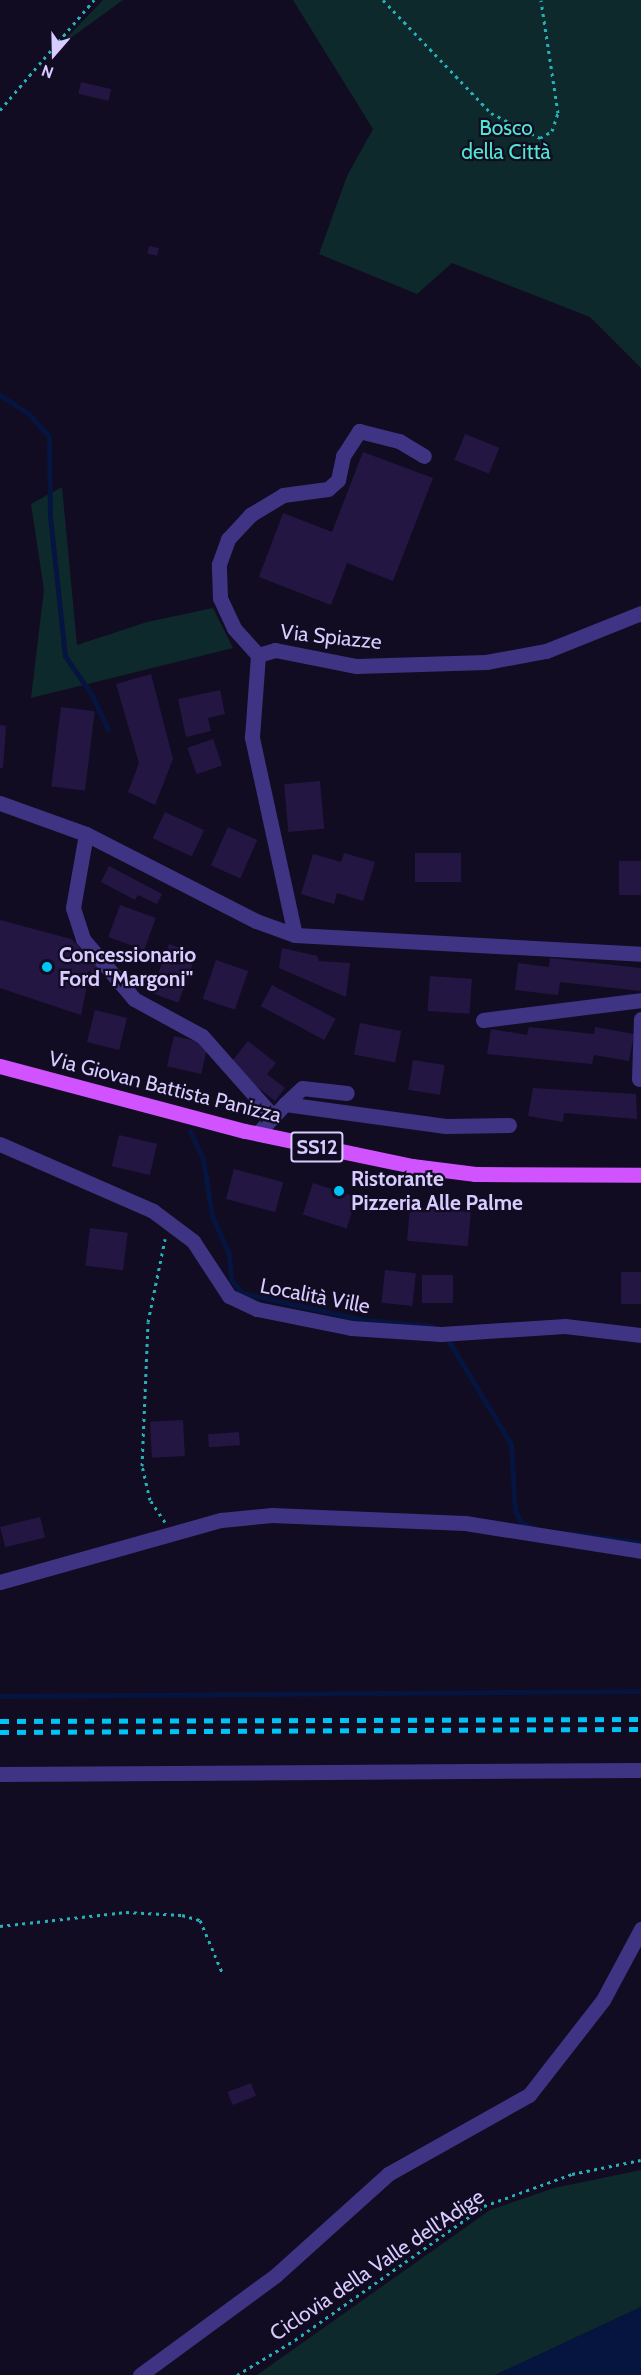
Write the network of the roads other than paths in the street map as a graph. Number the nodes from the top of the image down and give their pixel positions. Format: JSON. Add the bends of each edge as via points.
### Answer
{"nodes":[{"id":1,"x":424,"y":456,"type":"dead end"},
{"id":2,"x":641,"y":613,"type":"edge"},
{"id":3,"x":258,"y":655,"type":"junction"},
{"id":4,"x":0,"y":803,"type":"edge"},
{"id":5,"x":86,"y":834,"type":"junction"},
{"id":6,"x":295,"y":935,"type":"junction"},
{"id":7,"x":641,"y":954,"type":"edge"},
{"id":8,"x":641,"y":1000,"type":"edge"},
{"id":9,"x":641,"y":1019,"type":"edge"},
{"id":10,"x":483,"y":1020,"type":"dead end"},
{"id":11,"x":0,"y":1066,"type":"edge"},
{"id":12,"x":639,"y":1079,"type":"dead end"},
{"id":13,"x":347,"y":1093,"type":"dead end"},
{"id":14,"x":285,"y":1104,"type":"junction"},
{"id":15,"x":272,"y":1116,"type":"junction"},
{"id":16,"x":509,"y":1125,"type":"dead end"},
{"id":17,"x":258,"y":1134,"type":"junction"},
{"id":18,"x":0,"y":1144,"type":"edge"},
{"id":19,"x":641,"y":1175,"type":"edge"},
{"id":20,"x":641,"y":1335,"type":"edge"},
{"id":21,"x":641,"y":1551,"type":"edge"},
{"id":22,"x":0,"y":1581,"type":"edge"},
{"id":23,"x":641,"y":1770,"type":"edge"},
{"id":24,"x":0,"y":1773,"type":"edge"},
{"id":25,"x":641,"y":1929,"type":"edge"},
{"id":26,"x":140,"y":2375,"type":"edge"}],
"edges":[{"from":1,"to":3,"type":"street","via":[[399,441],[359,431],[343,456],[338,480],[328,489],[283,495],[250,515],[228,538],[219,564],[220,598],[234,628]]},
{"from":2,"to":3,"type":"street","name":"Via Spiazze","via":[[546,651],[486,662],[357,666],[275,650]]},
{"from":3,"to":6,"type":"street","name":"Via Spiazze","via":[[252,737]]},
{"from":4,"to":5,"type":"street"},
{"from":5,"to":6,"type":"street","via":[[256,921]]},
{"from":5,"to":15,"type":"street","via":[[73,908],[82,939],[134,999],[202,1036]]},
{"from":6,"to":7,"type":"street"},
{"from":8,"to":10,"type":"street"},
{"from":9,"to":12,"type":"street"},
{"from":11,"to":17,"type":"main road","name":"Via Giovan Battista Panizza","number":"SS12"},
{"from":13,"to":14,"type":"street","name":"Via Giovan Battista Panizza","via":[[302,1088]]},
{"from":14,"to":15,"type":"street","name":"Via Giovan Battista Panizza"},
{"from":14,"to":16,"type":"street","via":[[446,1126]]},
{"from":15,"to":17,"type":"street","name":"Via Giovan Battista Panizza"},
{"from":17,"to":19,"type":"main road","name":"Via Giovan Battista Panizza","number":"SS12","via":[[349,1155],[475,1174]]},
{"from":18,"to":20,"type":"street","name":"Località Ville","via":[[90,1181],[168,1222],[193,1241],[229,1296],[257,1309],[351,1328],[452,1334],[565,1326]]},
{"from":21,"to":22,"type":"street","via":[[465,1523],[326,1516],[221,1520],[29,1578]]},
{"from":23,"to":24,"type":"street"},
{"from":25,"to":26,"type":"street","via":[[603,2001],[529,2095],[388,2174],[276,2276]]}]}
